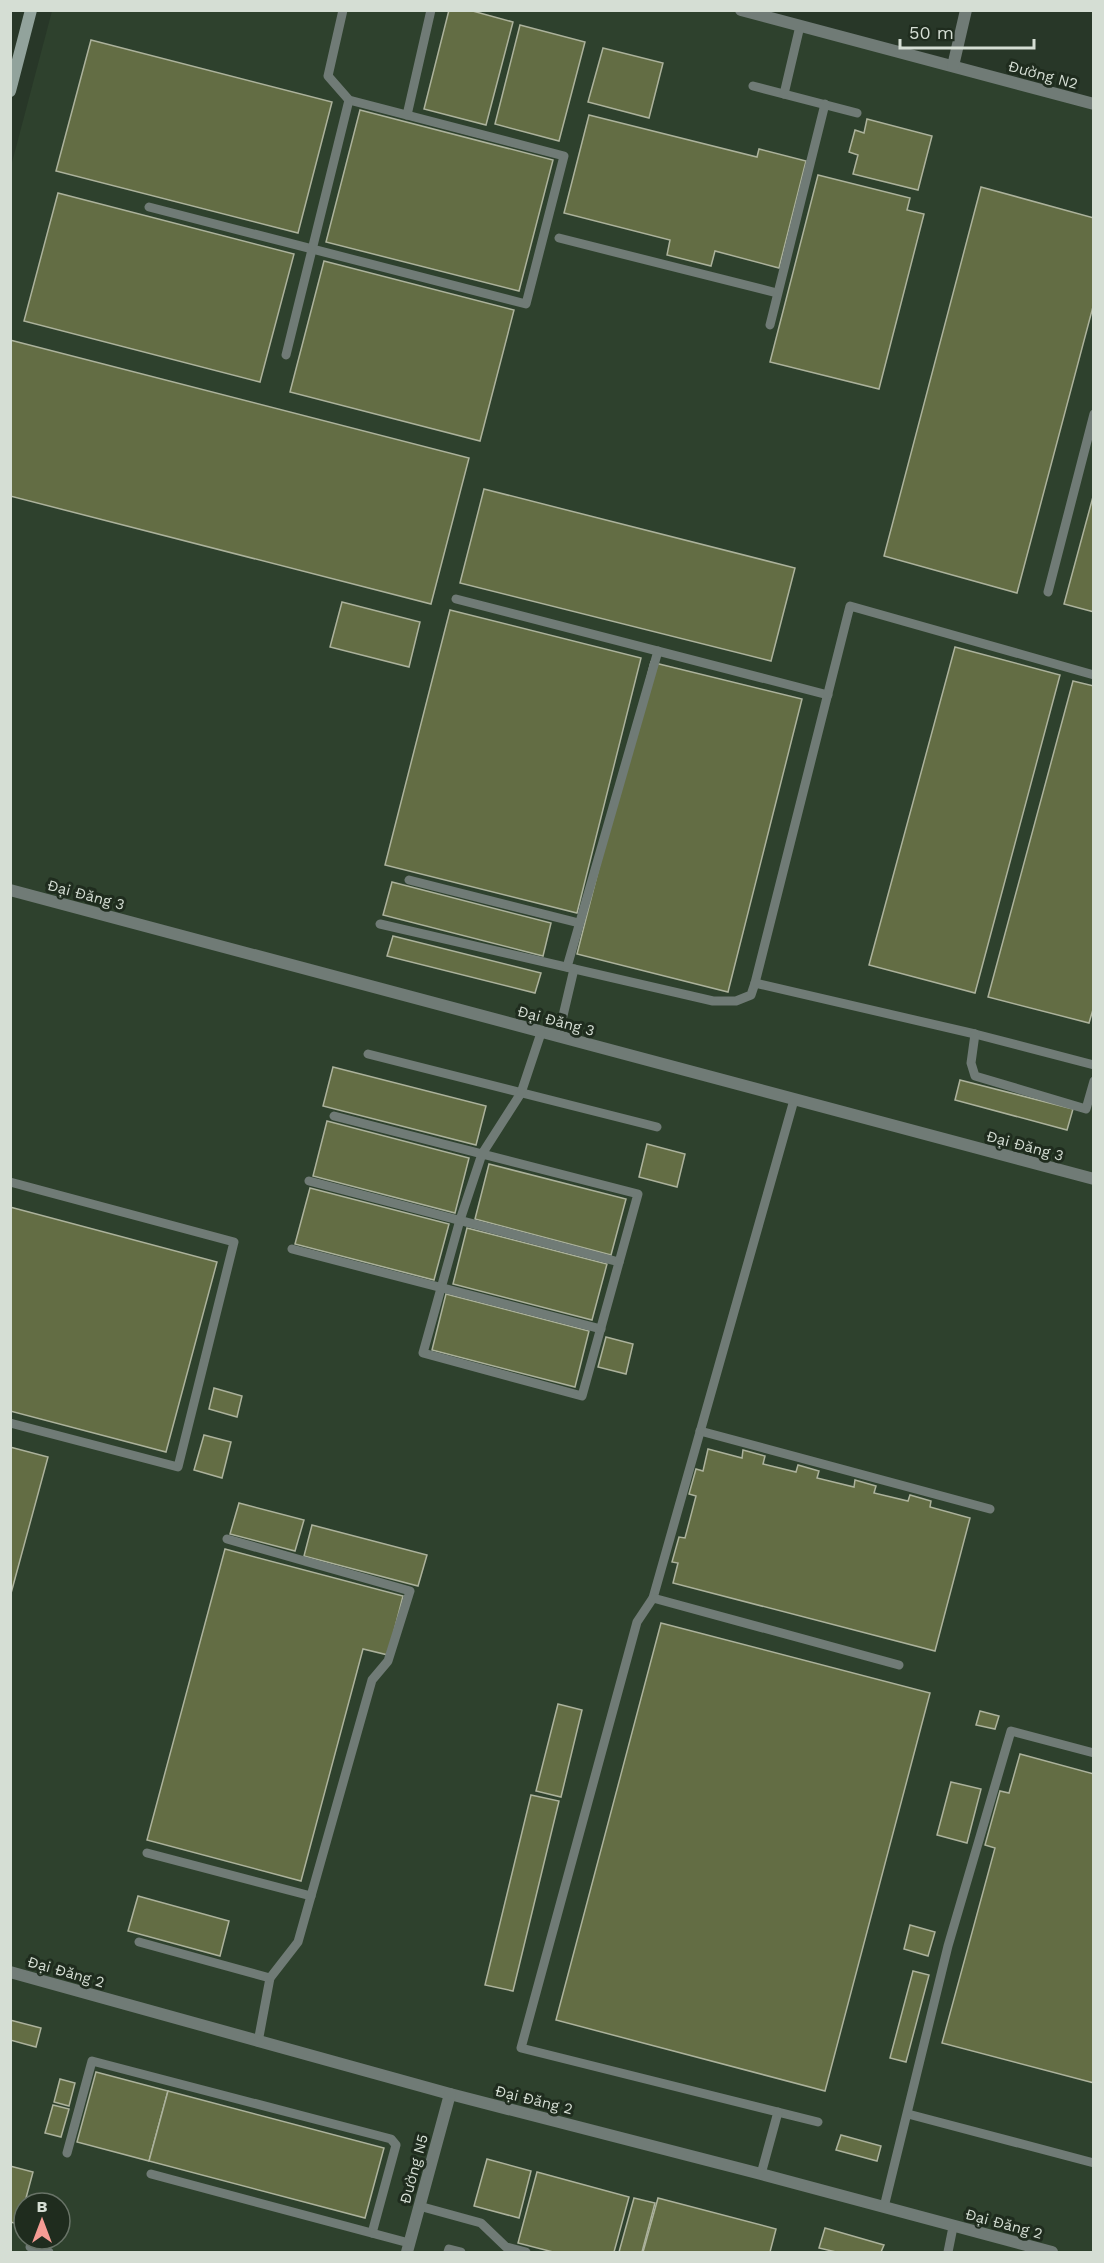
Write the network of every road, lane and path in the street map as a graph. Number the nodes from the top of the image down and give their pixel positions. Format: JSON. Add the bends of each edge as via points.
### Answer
{"nodes":[{"id":1,"x":31,"y":10,"type":"edge"},
{"id":2,"x":343,"y":10,"type":"edge"},
{"id":3,"x":431,"y":10,"type":"edge"},
{"id":4,"x":741,"y":10,"type":"edge"},
{"id":5,"x":966,"y":10,"type":"edge"},
{"id":6,"x":800,"y":26,"type":"junction"},
{"id":7,"x":953,"y":66,"type":"junction"},
{"id":8,"x":753,"y":86,"type":"dead end"},
{"id":9,"x":10,"y":91,"type":"edge"},
{"id":10,"x":784,"y":94,"type":"junction"},
{"id":11,"x":349,"y":99,"type":"junction"},
{"id":12,"x":825,"y":104,"type":"junction"},
{"id":13,"x":1094,"y":104,"type":"edge"},
{"id":14,"x":857,"y":112,"type":"dead end"},
{"id":15,"x":407,"y":115,"type":"junction"},
{"id":16,"x":149,"y":207,"type":"dead end"},
{"id":17,"x":559,"y":238,"type":"dead end"},
{"id":18,"x":312,"y":249,"type":"junction"},
{"id":19,"x":777,"y":293,"type":"junction"},
{"id":20,"x":770,"y":325,"type":"dead end"},
{"id":21,"x":286,"y":355,"type":"dead end"},
{"id":22,"x":1094,"y":414,"type":"edge"},
{"id":23,"x":1048,"y":592,"type":"dead end"},
{"id":24,"x":456,"y":599,"type":"dead end"},
{"id":25,"x":658,"y":651,"type":"junction"},
{"id":26,"x":1094,"y":675,"type":"edge"},
{"id":27,"x":828,"y":695,"type":"junction"},
{"id":28,"x":409,"y":880,"type":"dead end"},
{"id":29,"x":10,"y":890,"type":"edge"},
{"id":30,"x":579,"y":922,"type":"junction"},
{"id":31,"x":380,"y":924,"type":"dead end"},
{"id":32,"x":571,"y":968,"type":"junction"},
{"id":33,"x":755,"y":983,"type":"junction"},
{"id":34,"x":541,"y":1033,"type":"junction"},
{"id":35,"x":975,"y":1034,"type":"junction"},
{"id":36,"x":558,"y":1037,"type":"junction"},
{"id":37,"x":368,"y":1054,"type":"dead end"},
{"id":38,"x":1094,"y":1065,"type":"edge"},
{"id":39,"x":1094,"y":1081,"type":"edge"},
{"id":40,"x":521,"y":1093,"type":"junction"},
{"id":41,"x":794,"y":1100,"type":"junction"},
{"id":42,"x":334,"y":1116,"type":"dead end"},
{"id":43,"x":657,"y":1127,"type":"dead end"},
{"id":44,"x":482,"y":1154,"type":"junction"},
{"id":45,"x":1094,"y":1179,"type":"edge"},
{"id":46,"x":309,"y":1181,"type":"dead end"},
{"id":47,"x":10,"y":1182,"type":"edge"},
{"id":48,"x":460,"y":1220,"type":"junction"},
{"id":49,"x":292,"y":1248,"type":"dead end"},
{"id":50,"x":619,"y":1262,"type":"junction"},
{"id":51,"x":441,"y":1287,"type":"junction"},
{"id":52,"x":601,"y":1329,"type":"junction"},
{"id":53,"x":10,"y":1423,"type":"edge"},
{"id":54,"x":700,"y":1431,"type":"junction"},
{"id":55,"x":990,"y":1509,"type":"dead end"},
{"id":56,"x":227,"y":1539,"type":"dead end"},
{"id":57,"x":653,"y":1599,"type":"junction"},
{"id":58,"x":899,"y":1665,"type":"dead end"},
{"id":59,"x":1094,"y":1753,"type":"edge"},
{"id":60,"x":147,"y":1854,"type":"dead end"},
{"id":61,"x":311,"y":1896,"type":"junction"},
{"id":62,"x":139,"y":1942,"type":"dead end"},
{"id":63,"x":10,"y":1972,"type":"edge"},
{"id":64,"x":270,"y":1978,"type":"junction"},
{"id":65,"x":258,"y":2042,"type":"junction"},
{"id":66,"x":450,"y":2094,"type":"junction"},
{"id":67,"x":778,"y":2112,"type":"junction"},
{"id":68,"x":908,"y":2114,"type":"junction"},
{"id":69,"x":818,"y":2122,"type":"dead end"},
{"id":70,"x":67,"y":2153,"type":"dead end"},
{"id":71,"x":1094,"y":2163,"type":"edge"},
{"id":72,"x":151,"y":2174,"type":"dead end"},
{"id":73,"x":761,"y":2174,"type":"junction"},
{"id":74,"x":419,"y":2206,"type":"junction"},
{"id":75,"x":884,"y":2207,"type":"junction"},
{"id":76,"x":953,"y":2227,"type":"junction"},
{"id":77,"x":372,"y":2233,"type":"junction"},
{"id":78,"x":408,"y":2248,"type":"edge"},
{"id":79,"x":448,"y":2253,"type":"edge"},
{"id":80,"x":461,"y":2253,"type":"edge"},
{"id":81,"x":526,"y":2253,"type":"edge"},
{"id":82,"x":948,"y":2253,"type":"edge"},
{"id":83,"x":1052,"y":2253,"type":"edge"}],
"edges":[{"from":1,"to":9,"type":"main road"},
{"from":2,"to":11,"type":"lane","via":[[328,76]]},
{"from":3,"to":15,"type":"lane"},
{"from":4,"to":6,"type":"street","name":"Đường N2"},
{"from":5,"to":7,"type":"street"},
{"from":6,"to":7,"type":"street","name":"Đường N2"},
{"from":6,"to":10,"type":"lane"},
{"from":7,"to":13,"type":"street","name":"Đường N2"},
{"from":8,"to":10,"type":"lane"},
{"from":10,"to":12,"type":"lane"},
{"from":11,"to":15,"type":"lane"},
{"from":11,"to":18,"type":"lane"},
{"from":12,"to":14,"type":"lane"},
{"from":12,"to":19,"type":"lane"},
{"from":15,"to":18,"type":"lane","via":[[564,156],[526,304]]},
{"from":16,"to":18,"type":"lane"},
{"from":17,"to":19,"type":"lane"},
{"from":18,"to":21,"type":"lane"},
{"from":19,"to":20,"type":"lane"},
{"from":22,"to":23,"type":"lane"},
{"from":24,"to":25,"type":"lane"},
{"from":25,"to":27,"type":"lane"},
{"from":25,"to":30,"type":"lane"},
{"from":26,"to":27,"type":"lane","via":[[850,606]]},
{"from":27,"to":33,"type":"lane"},
{"from":28,"to":30,"type":"lane"},
{"from":29,"to":34,"type":"street","name":"Đại Đăng 3"},
{"from":30,"to":32,"type":"lane"},
{"from":31,"to":32,"type":"lane"},
{"from":32,"to":33,"type":"lane","via":[[713,1001],[736,1002],[751,995]]},
{"from":32,"to":36,"type":"lane"},
{"from":33,"to":35,"type":"lane"},
{"from":34,"to":36,"type":"street","name":"Đại Đăng 3"},
{"from":34,"to":40,"type":"lane"},
{"from":35,"to":38,"type":"lane"},
{"from":35,"to":39,"type":"lane","via":[[971,1063],[975,1076],[1086,1109]]},
{"from":36,"to":41,"type":"street","name":"Đại Đăng 3"},
{"from":37,"to":40,"type":"lane"},
{"from":40,"to":43,"type":"lane"},
{"from":40,"to":44,"type":"lane"},
{"from":41,"to":45,"type":"street","name":"Đại Đăng 3"},
{"from":41,"to":54,"type":"lane"},
{"from":42,"to":44,"type":"lane"},
{"from":44,"to":48,"type":"lane"},
{"from":44,"to":50,"type":"lane","via":[[638,1194]]},
{"from":46,"to":48,"type":"lane"},
{"from":47,"to":53,"type":"lane","via":[[234,1242],[178,1467]]},
{"from":48,"to":50,"type":"lane"},
{"from":48,"to":51,"type":"lane"},
{"from":49,"to":51,"type":"lane"},
{"from":50,"to":52,"type":"lane"},
{"from":51,"to":52,"type":"lane"},
{"from":51,"to":52,"type":"lane","via":[[423,1353],[582,1396]]},
{"from":54,"to":55,"type":"lane"},
{"from":54,"to":57,"type":"lane"},
{"from":56,"to":61,"type":"lane","via":[[410,1591],[388,1662],[372,1680]]},
{"from":57,"to":58,"type":"lane"},
{"from":57,"to":67,"type":"lane","via":[[637,1622],[521,2048]]},
{"from":59,"to":68,"type":"lane","via":[[1011,1731],[948,1946]]},
{"from":60,"to":61,"type":"lane"},
{"from":61,"to":64,"type":"lane","via":[[298,1942]]},
{"from":62,"to":64,"type":"lane"},
{"from":63,"to":65,"type":"street","name":"Đại Đăng 2"},
{"from":64,"to":65,"type":"lane"},
{"from":65,"to":66,"type":"street","name":"Đại Đăng 2"},
{"from":66,"to":73,"type":"street","name":"Đại Đăng 2"},
{"from":66,"to":74,"type":"street","name":"Đường N5"},
{"from":67,"to":69,"type":"lane"},
{"from":67,"to":73,"type":"lane"},
{"from":68,"to":71,"type":"lane"},
{"from":68,"to":75,"type":"lane"},
{"from":70,"to":77,"type":"lane","via":[[92,2061],[391,2139],[396,2145]]},
{"from":72,"to":77,"type":"lane"},
{"from":73,"to":75,"type":"street","name":"Đại Đăng 2"},
{"from":74,"to":78,"type":"street","name":"Đường N5"},
{"from":74,"to":81,"type":"lane","via":[[481,2223],[506,2247]]},
{"from":75,"to":76,"type":"street","name":"Đại Đăng 2"},
{"from":76,"to":82,"type":"lane"},
{"from":76,"to":83,"type":"street","name":"Đại Đăng 2"},
{"from":77,"to":78,"type":"lane"},
{"from":79,"to":80,"type":"lane","via":[[449,2249]]}]}
